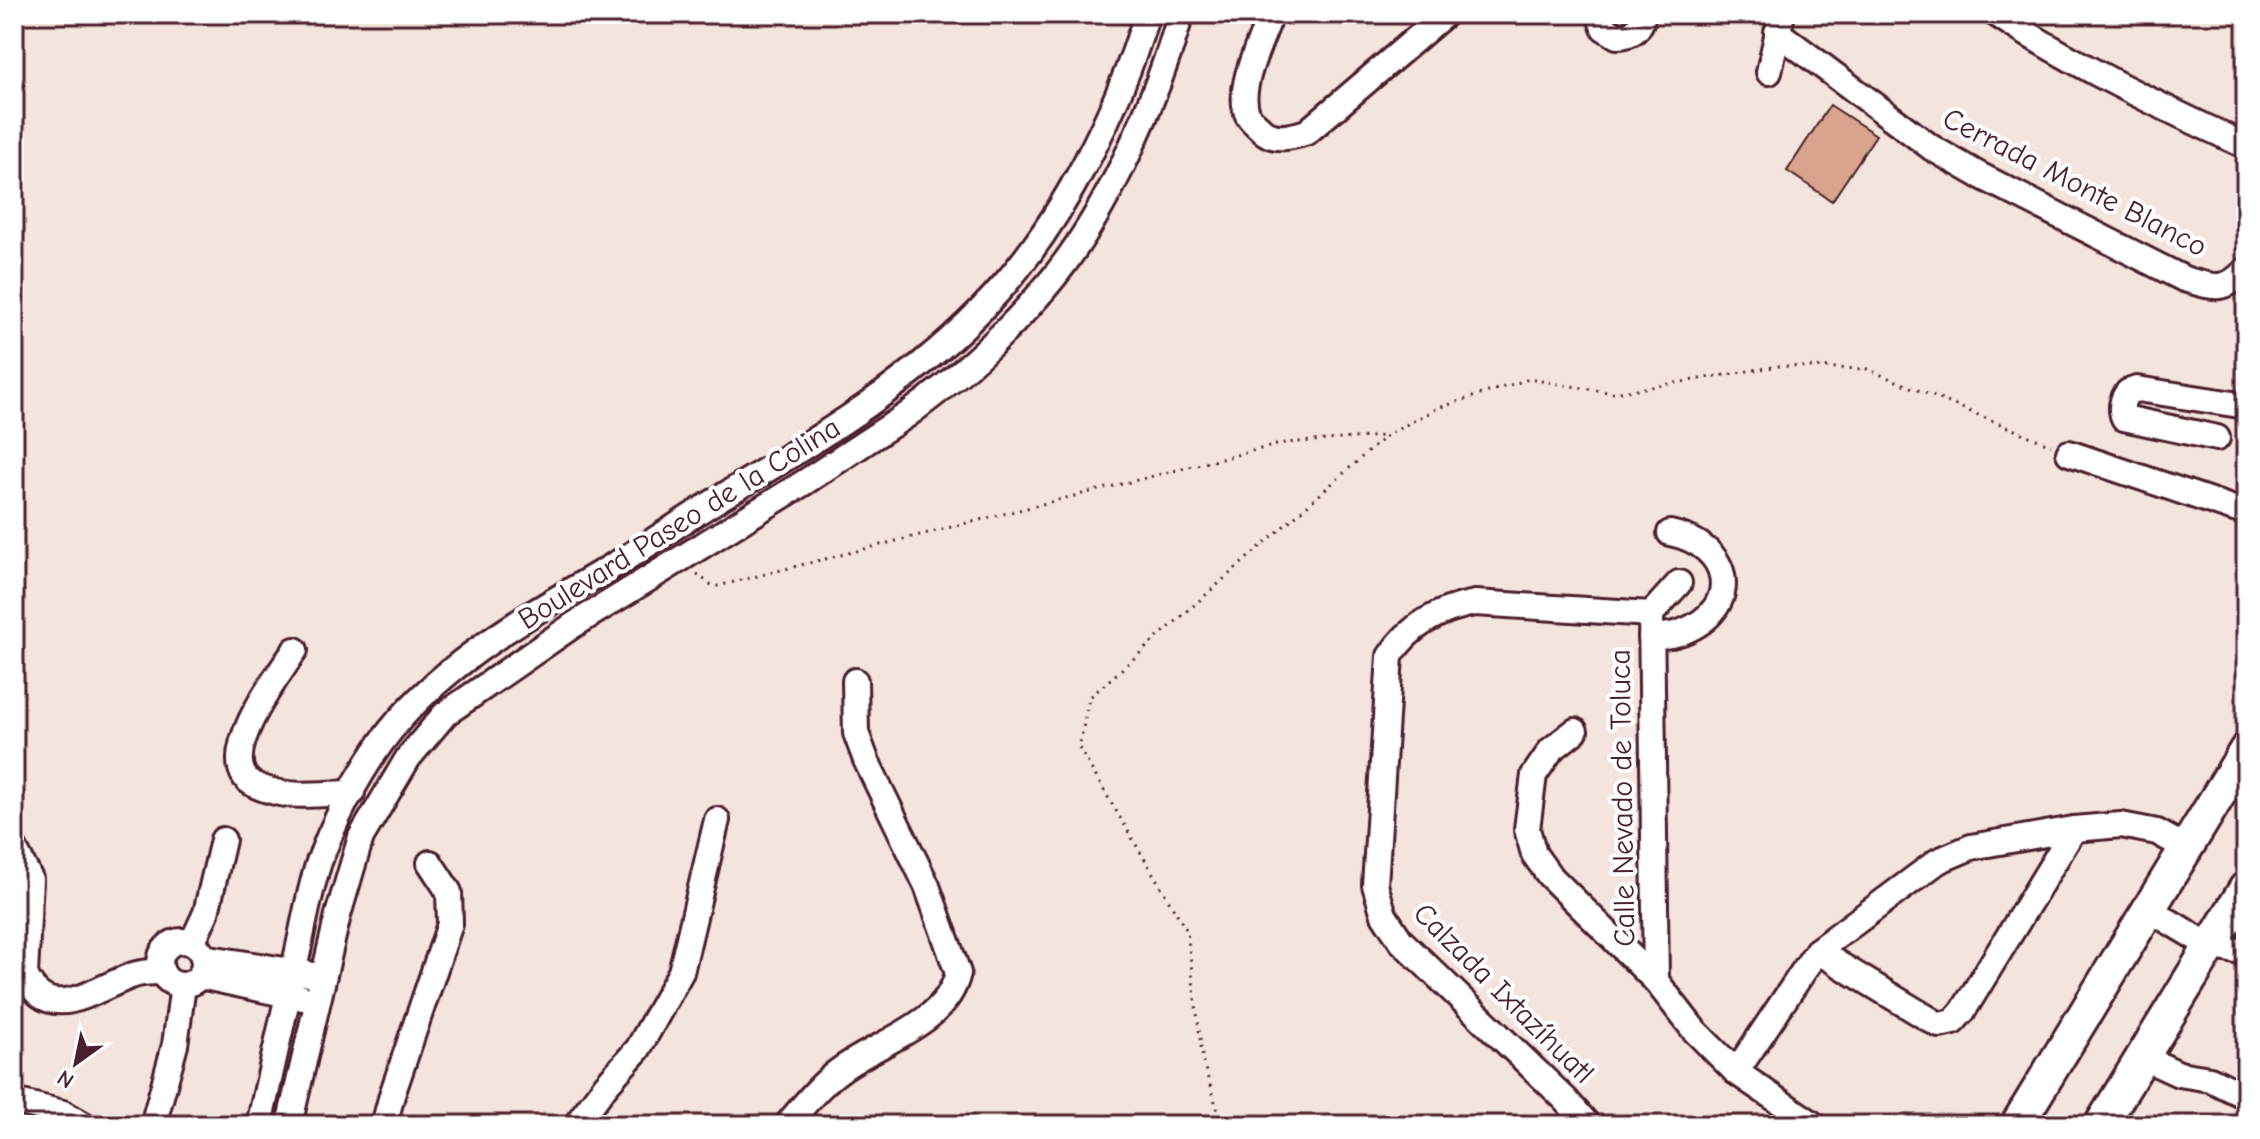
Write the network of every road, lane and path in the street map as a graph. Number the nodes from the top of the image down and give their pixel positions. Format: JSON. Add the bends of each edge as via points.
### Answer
{"nodes":[{"id":1,"x":1147,"y":14,"type":"edge"},
{"id":2,"x":1271,"y":14,"type":"edge"},
{"id":3,"x":1599,"y":14,"type":"edge"},
{"id":4,"x":1643,"y":14,"type":"edge"},
{"id":5,"x":1996,"y":14,"type":"edge"},
{"id":6,"x":1174,"y":16,"type":"edge"},
{"id":7,"x":1440,"y":16,"type":"edge"},
{"id":8,"x":1780,"y":23,"type":"edge"},
{"id":9,"x":1769,"y":72,"type":"dead end"},
{"id":10,"x":2246,"y":146,"type":"edge"},
{"id":11,"x":2246,"y":270,"type":"edge"},
{"id":12,"x":2246,"y":406,"type":"edge"},
{"id":13,"x":1387,"y":435,"type":"junction"},
{"id":14,"x":2217,"y":438,"type":"dead end"},
{"id":15,"x":2069,"y":453,"type":"joint"},
{"id":16,"x":2246,"y":513,"type":"edge"},
{"id":17,"x":1670,"y":533,"type":"dead end"},
{"id":18,"x":678,"y":561,"type":"junction"},
{"id":19,"x":1679,"y":583,"type":"dead end"},
{"id":20,"x":1651,"y":626,"type":"junction"},
{"id":21,"x":295,"y":650,"type":"dead end"},
{"id":22,"x":855,"y":681,"type":"dead end"},
{"id":23,"x":1575,"y":731,"type":"dead end"},
{"id":24,"x":2246,"y":750,"type":"edge"},
{"id":25,"x":352,"y":793,"type":"junction"},
{"id":26,"x":717,"y":820,"type":"dead end"},
{"id":27,"x":2074,"y":829,"type":"junction"},
{"id":28,"x":223,"y":840,"type":"dead end"},
{"id":29,"x":14,"y":848,"type":"edge"},
{"id":30,"x":2186,"y":848,"type":"junction"},
{"id":31,"x":430,"y":863,"type":"dead end"},
{"id":32,"x":2244,"y":896,"type":"edge"},
{"id":33,"x":22,"y":904,"type":"edge"},
{"id":34,"x":2148,"y":909,"type":"junction"},
{"id":35,"x":2210,"y":946,"type":"junction"},
{"id":36,"x":1817,"y":951,"type":"junction"},
{"id":37,"x":2246,"y":953,"type":"edge"},
{"id":38,"x":194,"y":965,"type":"junction"},
{"id":39,"x":162,"y":972,"type":"junction"},
{"id":40,"x":323,"y":976,"type":"junction"},
{"id":41,"x":1656,"y":981,"type":"junction"},
{"id":42,"x":291,"y":982,"type":"junction"},
{"id":43,"x":317,"y":1001,"type":"junction"},
{"id":44,"x":2142,"y":1057,"type":"junction"},
{"id":45,"x":1736,"y":1072,"type":"junction"},
{"id":46,"x":2245,"y":1096,"type":"edge"},
{"id":47,"x":14,"y":1101,"type":"edge"},
{"id":48,"x":84,"y":1125,"type":"edge"},
{"id":49,"x":153,"y":1125,"type":"edge"},
{"id":50,"x":259,"y":1125,"type":"edge"},
{"id":51,"x":289,"y":1125,"type":"edge"},
{"id":52,"x":384,"y":1125,"type":"edge"},
{"id":53,"x":576,"y":1125,"type":"edge"},
{"id":54,"x":787,"y":1125,"type":"edge"},
{"id":55,"x":1222,"y":1125,"type":"edge"},
{"id":56,"x":1588,"y":1125,"type":"edge"},
{"id":57,"x":1814,"y":1125,"type":"edge"},
{"id":58,"x":2017,"y":1125,"type":"edge"},
{"id":59,"x":2101,"y":1125,"type":"edge"}],
"edges":[{"from":1,"to":25,"type":"street","name":"Boulevard Paseo de la Colina","via":[[1106,124],[1043,233],[994,296],[941,348],[812,444],[450,671],[422,694],[381,743]]},
{"from":2,"to":7,"type":"street","via":[[1244,98],[1248,115],[1265,133],[1288,139],[1307,132]]},
{"from":3,"to":4,"type":"street","via":[[1604,28],[1617,36],[1632,34]]},
{"from":5,"to":10,"type":"street","via":[[2047,48]]},
{"from":6,"to":18,"type":"street","name":"Boulevard Paseo de la Colina","via":[[1170,54],[1131,148],[1086,230],[1025,311],[956,378],[907,415]]},
{"from":8,"to":9,"type":"street"},
{"from":8,"to":11,"type":"street","name":"Cerrada Monte Blanco","via":[[1932,148],[1979,175],[2184,279],[2214,288],[2233,284]]},
{"from":12,"to":14,"type":"street","via":[[2137,389],[2124,397],[2124,418]]},
{"from":13,"to":15,"type":"path","via":[[1438,408],[1529,379],[1614,393],[1779,366],[1867,369]]},
{"from":13,"to":18,"type":"path","via":[[1284,443],[714,587]]},
{"from":13,"to":55,"type":"path","via":[[1089,698],[1079,748],[1187,931],[1203,1062]]},
{"from":15,"to":16,"type":"street"},
{"from":17,"to":20,"type":"street","name":"Calzada Ixtazíhuatl","via":[[1697,541],[1715,556],[1723,591],[1709,614],[1679,634]]},
{"from":18,"to":40,"type":"street","name":"Boulevard Paseo de la Colina","via":[[445,714],[389,787],[361,837]]},
{"from":19,"to":20,"type":"street"},
{"from":20,"to":41,"type":"street","name":"Calle Nevado de Toluca"},
{"from":20,"to":56,"type":"street","name":"Calzada Ixtazíhuatl","via":[[1475,603],[1451,607],[1415,628],[1390,656],[1375,885],[1384,915],[1401,941]]},
{"from":21,"to":25,"type":"street","via":[[255,711],[241,750],[244,775],[274,792]]},
{"from":22,"to":54,"type":"street","via":[[856,733],[927,886],[958,973],[944,1003],[840,1070]]},
{"from":23,"to":41,"type":"street","via":[[1551,750],[1534,775],[1527,829],[1534,854]]},
{"from":24,"to":30,"type":"main road"},
{"from":25,"to":42,"type":"street","name":"Boulevard Paseo de la Colina","via":[[318,865]]},
{"from":26,"to":53,"type":"street","via":[[681,972],[638,1049]]},
{"from":27,"to":30,"type":"street","via":[[2121,825],[2157,832]]},
{"from":27,"to":36,"type":"street","via":[[1971,847],[1938,861]]},
{"from":27,"to":36,"type":"street","via":[[1953,1022],[1939,1025]]},
{"from":28,"to":38,"type":"street"},
{"from":29,"to":33,"type":"street","via":[[30,879]]},
{"from":30,"to":34,"type":"main road"},
{"from":31,"to":52,"type":"street","via":[[449,892],[450,924]]},
{"from":32,"to":35,"type":"main road"},
{"from":33,"to":39,"type":"street","via":[[25,974],[45,999],[74,1000],[134,974]]},
{"from":34,"to":35,"type":"street"},
{"from":34,"to":58,"type":"main road"},
{"from":35,"to":37,"type":"street"},
{"from":35,"to":44,"type":"main road"},
{"from":36,"to":45,"type":"street"},
{"from":38,"to":39,"type":"street","via":[[170,982]]},
{"from":38,"to":39,"type":"street","via":[[179,942],[167,947],[160,959]]},
{"from":38,"to":42,"type":"street"},
{"from":38,"to":49,"type":"street"},
{"from":40,"to":42,"type":"street"},
{"from":40,"to":43,"type":"street","name":"Boulevard Paseo de la Colina"},
{"from":41,"to":45,"type":"street"},
{"from":42,"to":43,"type":"street"},
{"from":42,"to":50,"type":"street","name":"Boulevard Paseo de la Colina"},
{"from":43,"to":51,"type":"street","name":"Boulevard Paseo de la Colina"},
{"from":44,"to":46,"type":"street"},
{"from":44,"to":59,"type":"main road"},
{"from":45,"to":57,"type":"street"},
{"from":47,"to":48,"type":"street","via":[[63,1113]]}]}
